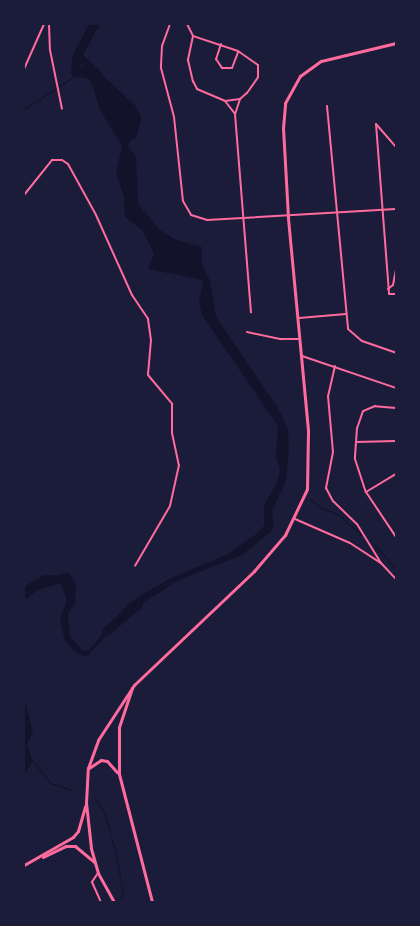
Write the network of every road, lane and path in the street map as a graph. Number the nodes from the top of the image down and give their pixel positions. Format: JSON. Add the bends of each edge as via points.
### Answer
{"nodes":[{"id":1,"x":44,"y":24,"type":"edge"},
{"id":2,"x":49,"y":24,"type":"edge"},
{"id":3,"x":170,"y":24,"type":"edge"},
{"id":4,"x":187,"y":24,"type":"edge"},
{"id":5,"x":193,"y":36,"type":"junction"},
{"id":6,"x":396,"y":43,"type":"edge"},
{"id":7,"x":221,"y":44,"type":"junction"},
{"id":8,"x":238,"y":51,"type":"junction"},
{"id":9,"x":24,"y":69,"type":"edge"},
{"id":10,"x":240,"y":99,"type":"junction"},
{"id":11,"x":225,"y":101,"type":"junction"},
{"id":12,"x":327,"y":106,"type":"dead end"},
{"id":13,"x":62,"y":109,"type":"dead end"},
{"id":14,"x":235,"y":114,"type":"junction"},
{"id":15,"x":396,"y":147,"type":"edge"},
{"id":16,"x":24,"y":195,"type":"edge"},
{"id":17,"x":396,"y":209,"type":"edge"},
{"id":18,"x":382,"y":210,"type":"junction"},
{"id":19,"x":339,"y":214,"type":"junction"},
{"id":20,"x":288,"y":217,"type":"junction"},
{"id":21,"x":244,"y":218,"type":"junction"},
{"id":22,"x":396,"y":270,"type":"edge"},
{"id":23,"x":388,"y":288,"type":"junction"},
{"id":24,"x":396,"y":294,"type":"edge"},
{"id":25,"x":251,"y":312,"type":"dead end"},
{"id":26,"x":346,"y":314,"type":"junction"},
{"id":27,"x":298,"y":318,"type":"junction"},
{"id":28,"x":247,"y":332,"type":"dead end"},
{"id":29,"x":300,"y":339,"type":"junction"},
{"id":30,"x":396,"y":353,"type":"edge"},
{"id":31,"x":302,"y":356,"type":"junction"},
{"id":32,"x":335,"y":366,"type":"junction"},
{"id":33,"x":396,"y":388,"type":"edge"},
{"id":34,"x":396,"y":408,"type":"edge"},
{"id":35,"x":396,"y":441,"type":"edge"},
{"id":36,"x":356,"y":442,"type":"junction"},
{"id":37,"x":396,"y":474,"type":"edge"},
{"id":38,"x":366,"y":492,"type":"junction"},
{"id":39,"x":295,"y":519,"type":"junction"},
{"id":40,"x":396,"y":537,"type":"edge"},
{"id":41,"x":381,"y":563,"type":"junction"},
{"id":42,"x":135,"y":566,"type":"dead end"},
{"id":43,"x":396,"y":579,"type":"edge"},
{"id":44,"x":134,"y":685,"type":"junction"},
{"id":45,"x":88,"y":768,"type":"junction"},
{"id":46,"x":119,"y":774,"type":"junction"},
{"id":47,"x":86,"y":803,"type":"junction"},
{"id":48,"x":96,"y":863,"type":"junction"},
{"id":49,"x":24,"y":865,"type":"edge"},
{"id":50,"x":98,"y":873,"type":"junction"},
{"id":51,"x":101,"y":902,"type":"edge"},
{"id":52,"x":114,"y":902,"type":"edge"},
{"id":53,"x":152,"y":902,"type":"edge"}],
"edges":[{"from":1,"to":9,"type":"street"},
{"from":2,"to":13,"type":"street","via":[[50,50]]},
{"from":3,"to":21,"type":"street","via":[[162,46],[161,68],[174,117],[186,210],[206,220]]},
{"from":4,"to":5,"type":"street"},
{"from":5,"to":7,"type":"street"},
{"from":5,"to":11,"type":"street","via":[[188,60],[192,82],[197,89]]},
{"from":6,"to":20,"type":"main road","via":[[320,61],[294,84],[285,103],[283,118]]},
{"from":7,"to":8,"type":"street"},
{"from":7,"to":8,"type":"street","via":[[216,59],[222,68],[232,68]]},
{"from":8,"to":10,"type":"street","via":[[257,62],[259,71],[253,86]]},
{"from":10,"to":11,"type":"street"},
{"from":10,"to":14,"type":"street"},
{"from":11,"to":14,"type":"street"},
{"from":12,"to":19,"type":"street"},
{"from":14,"to":21,"type":"street"},
{"from":15,"to":18,"type":"street","via":[[376,124]]},
{"from":16,"to":42,"type":"street","via":[[52,160],[68,164],[96,215],[132,295],[148,319],[151,340],[148,374],[172,404],[172,433],[179,468],[170,506]]},
{"from":17,"to":18,"type":"street"},
{"from":18,"to":19,"type":"street"},
{"from":18,"to":23,"type":"street"},
{"from":19,"to":20,"type":"street"},
{"from":19,"to":26,"type":"street"},
{"from":20,"to":21,"type":"street"},
{"from":20,"to":27,"type":"main road"},
{"from":21,"to":25,"type":"street"},
{"from":22,"to":23,"type":"street","via":[[394,285]]},
{"from":23,"to":24,"type":"street","via":[[389,294]]},
{"from":26,"to":27,"type":"street"},
{"from":26,"to":30,"type":"street","via":[[348,329],[354,336]]},
{"from":27,"to":29,"type":"main road"},
{"from":28,"to":29,"type":"street","via":[[281,340]]},
{"from":29,"to":31,"type":"main road"},
{"from":31,"to":32,"type":"street"},
{"from":31,"to":39,"type":"main road","via":[[310,471],[307,489]]},
{"from":32,"to":33,"type":"street"},
{"from":32,"to":41,"type":"street","via":[[328,396],[333,452],[326,488],[333,500],[357,524]]},
{"from":34,"to":36,"type":"street","via":[[375,406],[363,411]]},
{"from":35,"to":36,"type":"street"},
{"from":36,"to":38,"type":"street","via":[[356,470]]},
{"from":37,"to":38,"type":"street"},
{"from":38,"to":40,"type":"street"},
{"from":39,"to":41,"type":"street","via":[[334,534]]},
{"from":39,"to":44,"type":"main road","via":[[254,571]]},
{"from":41,"to":43,"type":"street"},
{"from":44,"to":45,"type":"main road","via":[[98,740]]},
{"from":44,"to":46,"type":"main road","via":[[119,727]]},
{"from":45,"to":46,"type":"main road","via":[[101,760],[114,766]]},
{"from":45,"to":47,"type":"main road"},
{"from":46,"to":53,"type":"main road"},
{"from":47,"to":48,"type":"main road"},
{"from":47,"to":49,"type":"main road","via":[[78,831],[73,837]]},
{"from":48,"to":49,"type":"main road","via":[[83,850],[66,846]]},
{"from":48,"to":50,"type":"main road"},
{"from":50,"to":51,"type":"street","via":[[92,882]]},
{"from":50,"to":52,"type":"main road"}]}
